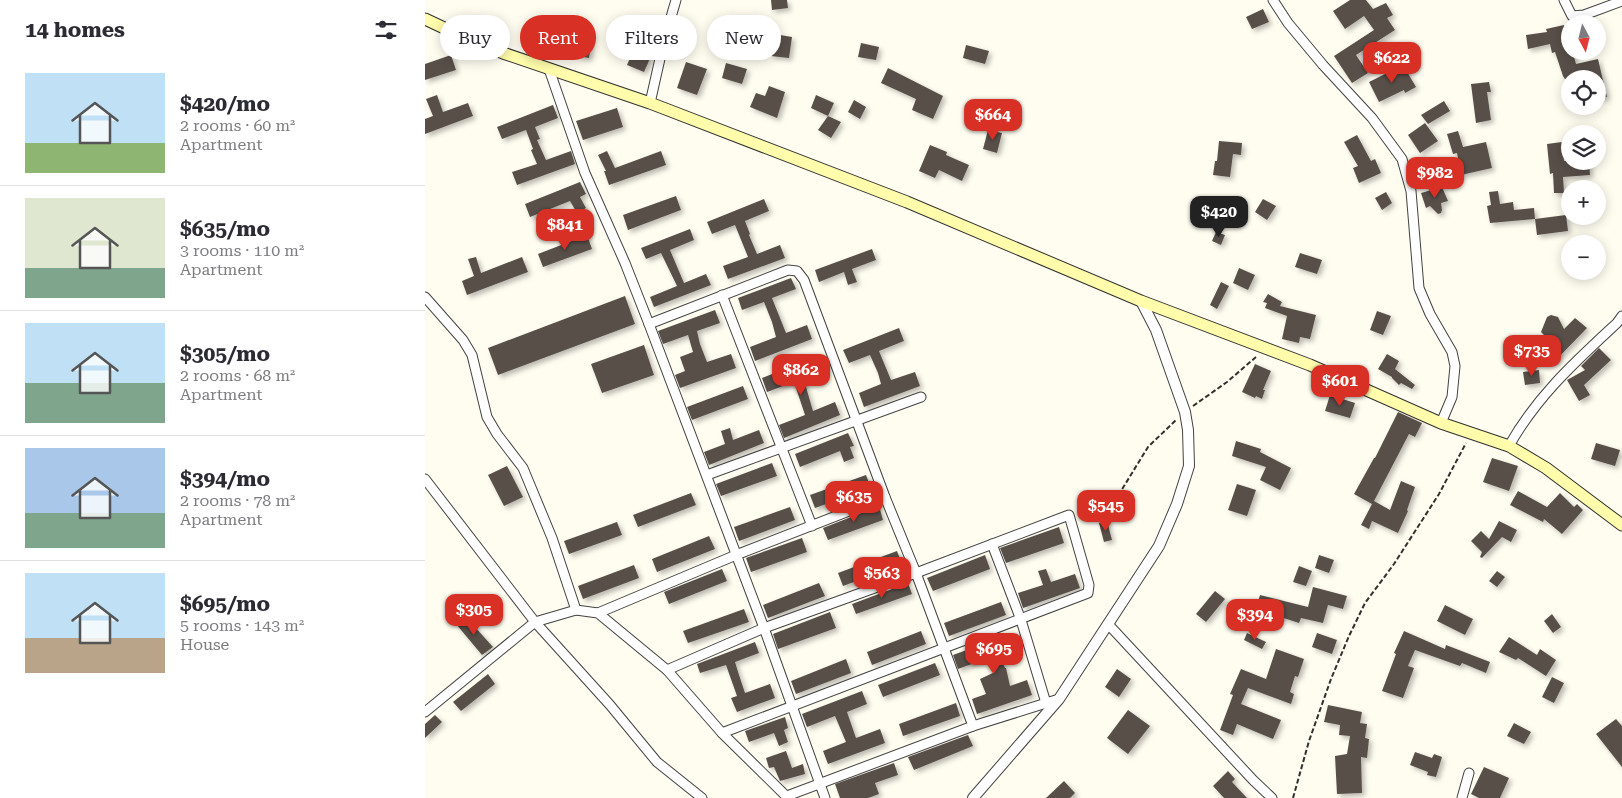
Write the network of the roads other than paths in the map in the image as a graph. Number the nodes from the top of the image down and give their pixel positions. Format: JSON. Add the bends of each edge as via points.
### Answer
{"nodes":[{"id":1,"x":676,"y":0,"type":"edge"},
{"id":2,"x":1273,"y":0,"type":"edge"},
{"id":3,"x":1564,"y":0,"type":"edge"},
{"id":4,"x":1620,"y":1,"type":"edge"},
{"id":5,"x":425,"y":19,"type":"edge"},
{"id":6,"x":549,"y":70,"type":"junction"},
{"id":7,"x":650,"y":103,"type":"junction"},
{"id":8,"x":722,"y":295,"type":"junction"},
{"id":9,"x":425,"y":297,"type":"edge"},
{"id":10,"x":1141,"y":301,"type":"junction"},
{"id":11,"x":1622,"y":316,"type":"edge"},
{"id":12,"x":649,"y":324,"type":"junction"},
{"id":13,"x":921,"y":397,"type":"dead end"},
{"id":14,"x":856,"y":420,"type":"junction"},
{"id":15,"x":1441,"y":423,"type":"junction"},
{"id":16,"x":1509,"y":446,"type":"junction"},
{"id":17,"x":783,"y":447,"type":"junction"},
{"id":18,"x":707,"y":475,"type":"junction"},
{"id":19,"x":425,"y":479,"type":"edge"},
{"id":20,"x":885,"y":497,"type":"junction"},
{"id":21,"x":1622,"y":525,"type":"edge"},
{"id":22,"x":812,"y":526,"type":"junction"},
{"id":23,"x":992,"y":544,"type":"junction"},
{"id":24,"x":736,"y":555,"type":"junction"},
{"id":25,"x":916,"y":573,"type":"junction"},
{"id":26,"x":576,"y":610,"type":"junction"},
{"id":27,"x":598,"y":613,"type":"junction"},
{"id":28,"x":1021,"y":620,"type":"junction"},
{"id":29,"x":535,"y":622,"type":"junction"},
{"id":30,"x":1108,"y":624,"type":"junction"},
{"id":31,"x":764,"y":628,"type":"junction"},
{"id":32,"x":943,"y":648,"type":"junction"},
{"id":33,"x":667,"y":670,"type":"junction"},
{"id":34,"x":1059,"y":699,"type":"junction"},
{"id":35,"x":1046,"y":703,"type":"junction"},
{"id":36,"x":792,"y":707,"type":"junction"},
{"id":37,"x":425,"y":712,"type":"edge"},
{"id":38,"x":973,"y":726,"type":"junction"},
{"id":39,"x":722,"y":733,"type":"junction"},
{"id":40,"x":1469,"y":773,"type":"dead end"},
{"id":41,"x":820,"y":784,"type":"junction"},
{"id":42,"x":787,"y":797,"type":"edge"},
{"id":43,"x":701,"y":798,"type":"edge"},
{"id":44,"x":825,"y":798,"type":"edge"},
{"id":45,"x":973,"y":798,"type":"edge"},
{"id":46,"x":1272,"y":798,"type":"edge"},
{"id":47,"x":1462,"y":798,"type":"edge"}],
"edges":[{"from":1,"to":7,"type":"street"},
{"from":2,"to":15,"type":"street","via":[[1323,65],[1372,118],[1401,159],[1411,192],[1419,288],[1452,352],[1455,366],[1452,397]]},
{"from":3,"to":4,"type":"street","via":[[1573,16]]},
{"from":5,"to":6,"type":"main road"},
{"from":6,"to":7,"type":"main road"},
{"from":6,"to":12,"type":"street","via":[[585,173]]},
{"from":7,"to":10,"type":"main road","via":[[907,202]]},
{"from":8,"to":12,"type":"street"},
{"from":8,"to":14,"type":"street","via":[[788,270],[797,271],[804,280]]},
{"from":8,"to":17,"type":"street"},
{"from":9,"to":26,"type":"street","via":[[472,355],[487,417],[523,468]]},
{"from":10,"to":15,"type":"main road","via":[[1310,365]]},
{"from":10,"to":30,"type":"street","via":[[1156,330],[1185,412],[1189,466],[1159,546]]},
{"from":11,"to":16,"type":"street","via":[[1560,376]]},
{"from":12,"to":18,"type":"street"},
{"from":13,"to":14,"type":"street"},
{"from":14,"to":17,"type":"street"},
{"from":14,"to":20,"type":"street"},
{"from":15,"to":16,"type":"main road"},
{"from":16,"to":21,"type":"main road","via":[[1546,468]]},
{"from":17,"to":18,"type":"street"},
{"from":17,"to":22,"type":"street"},
{"from":18,"to":24,"type":"street"},
{"from":19,"to":29,"type":"street"},
{"from":20,"to":22,"type":"street"},
{"from":20,"to":25,"type":"street"},
{"from":22,"to":24,"type":"street"},
{"from":23,"to":25,"type":"street"},
{"from":23,"to":28,"type":"street"},
{"from":23,"to":28,"type":"street","via":[[1069,515],[1089,593]]},
{"from":24,"to":27,"type":"street"},
{"from":24,"to":31,"type":"street"},
{"from":25,"to":31,"type":"street"},
{"from":25,"to":32,"type":"street"},
{"from":26,"to":27,"type":"street"},
{"from":26,"to":29,"type":"street"},
{"from":27,"to":33,"type":"street"},
{"from":28,"to":32,"type":"street"},
{"from":28,"to":35,"type":"street"},
{"from":29,"to":37,"type":"street"},
{"from":29,"to":43,"type":"street","via":[[657,762]]},
{"from":30,"to":34,"type":"street"},
{"from":30,"to":46,"type":"street"},
{"from":31,"to":33,"type":"street"},
{"from":31,"to":36,"type":"street"},
{"from":32,"to":36,"type":"street"},
{"from":32,"to":38,"type":"street"},
{"from":33,"to":39,"type":"street"},
{"from":34,"to":35,"type":"street"},
{"from":34,"to":45,"type":"street"},
{"from":35,"to":38,"type":"street"},
{"from":36,"to":39,"type":"street"},
{"from":36,"to":41,"type":"street"},
{"from":38,"to":41,"type":"street"},
{"from":39,"to":42,"type":"street"},
{"from":40,"to":47,"type":"street"},
{"from":41,"to":42,"type":"street"},
{"from":41,"to":44,"type":"street"}]}
